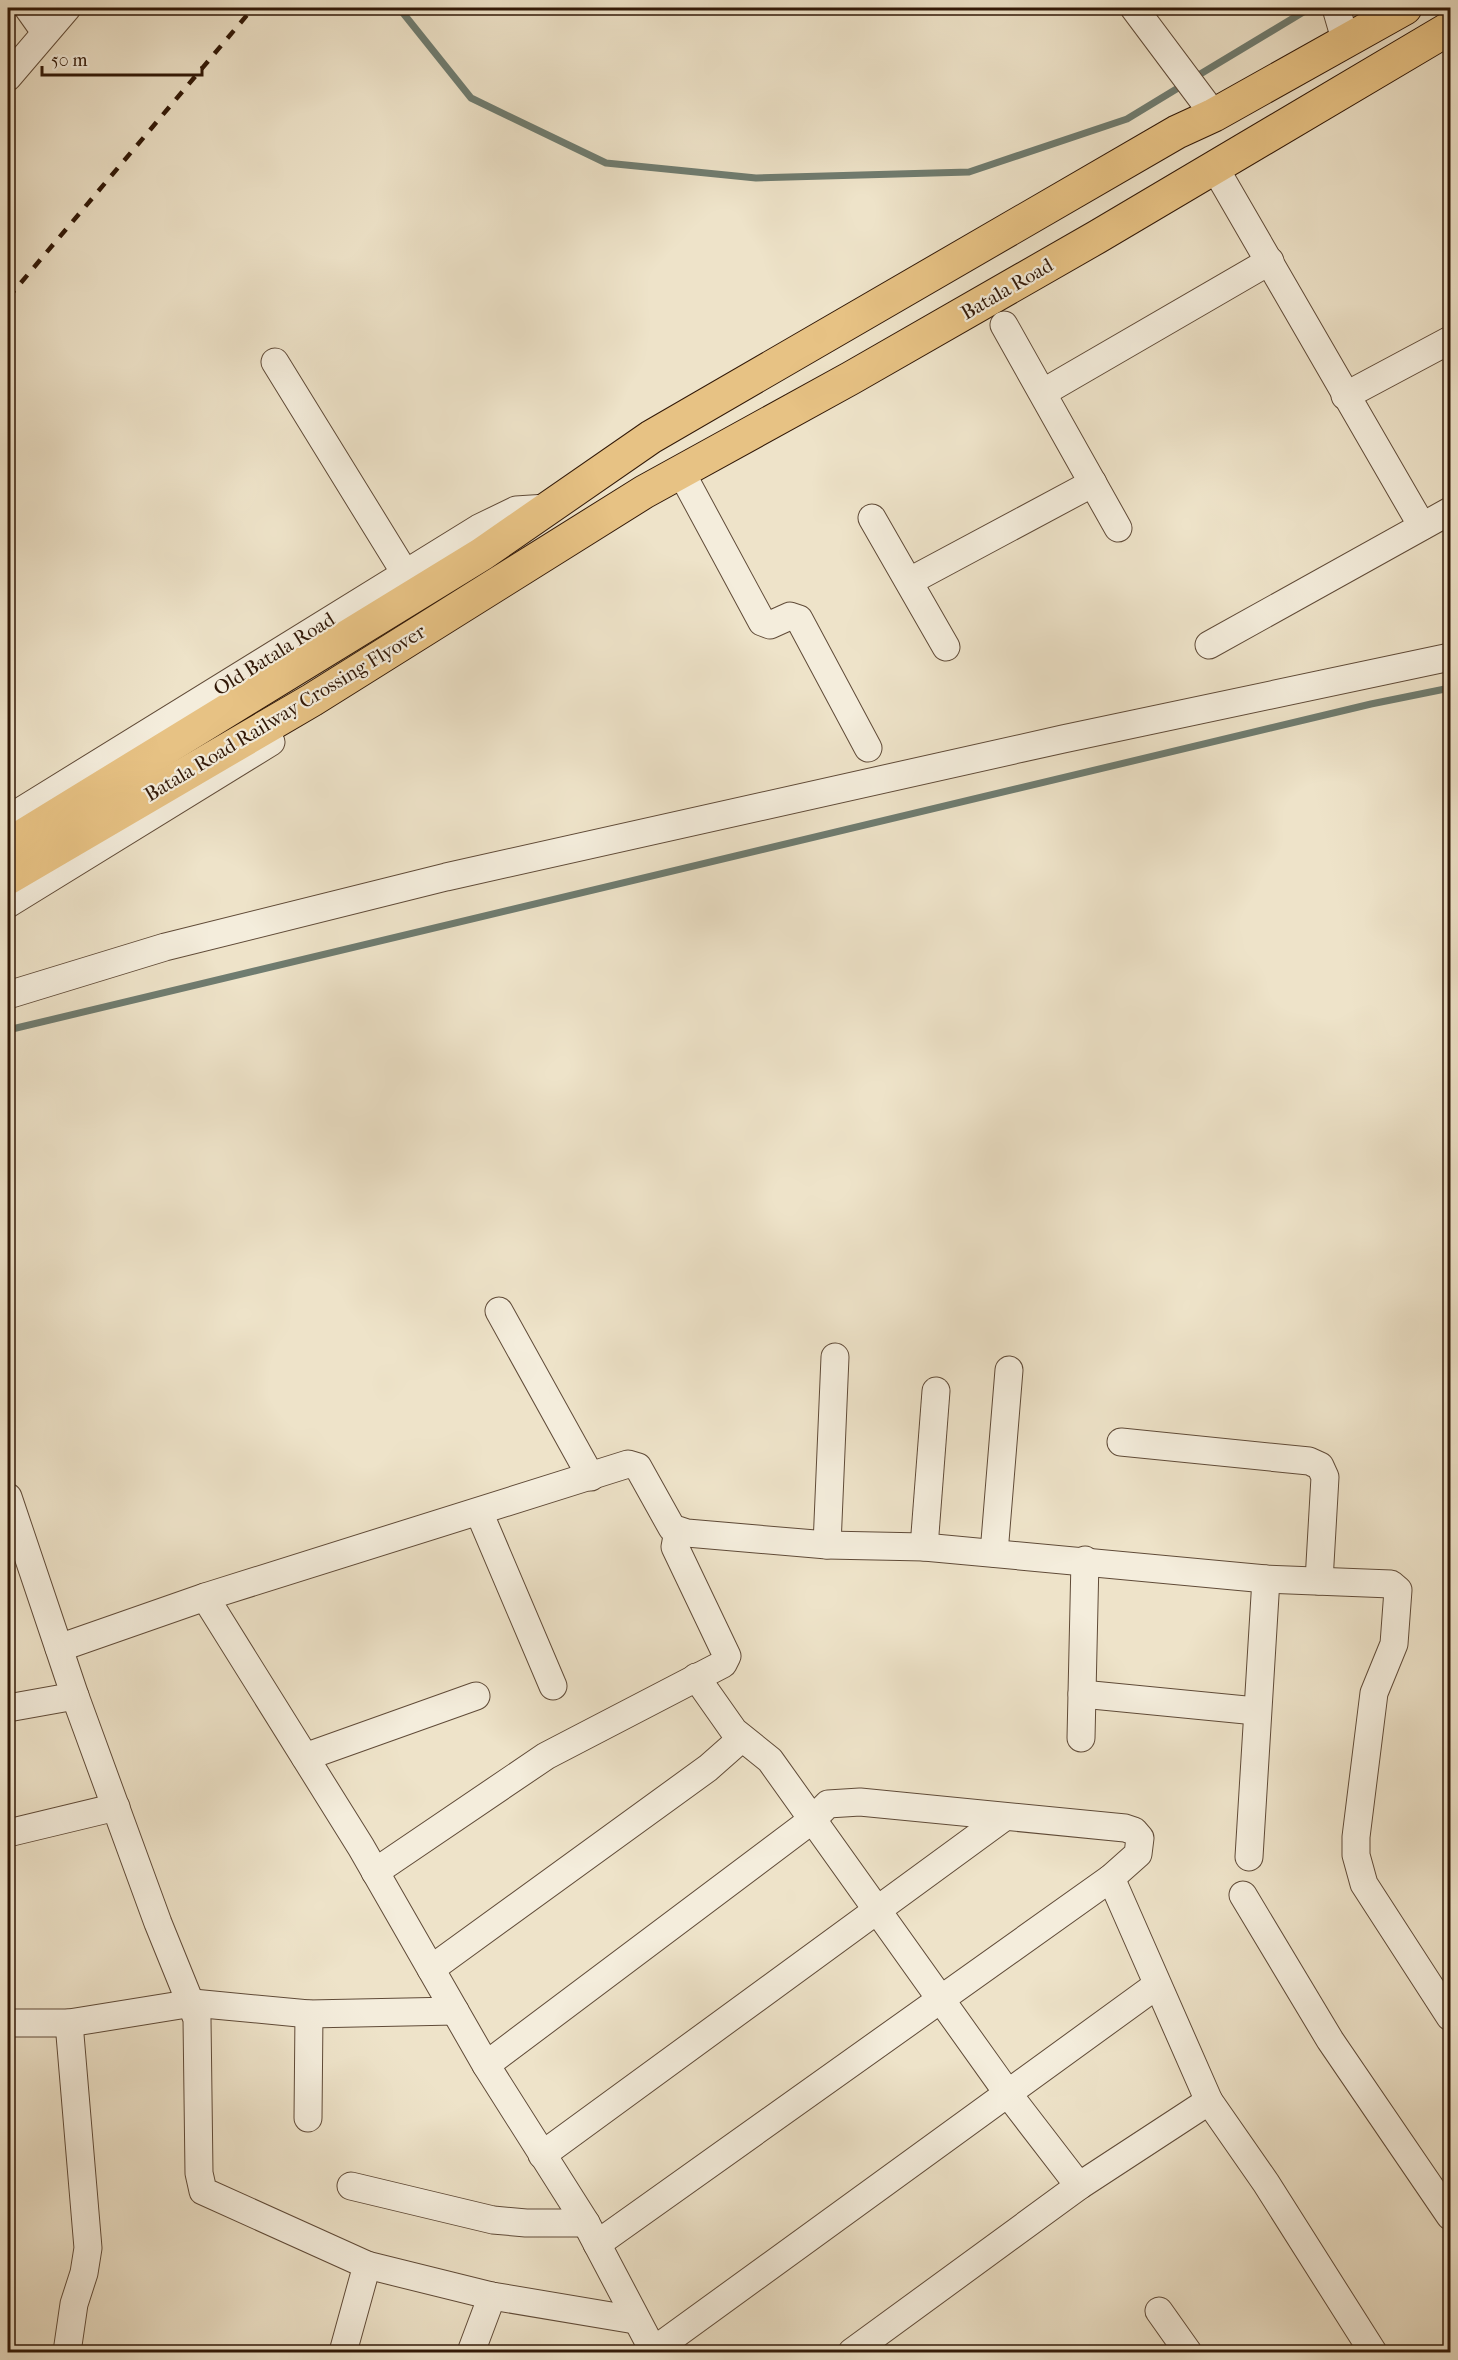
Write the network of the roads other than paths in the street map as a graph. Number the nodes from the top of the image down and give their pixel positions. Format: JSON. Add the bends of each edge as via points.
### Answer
{"nodes":[{"id":1,"x":28,"y":8,"type":"edge"},
{"id":2,"x":67,"y":8,"type":"edge"},
{"id":3,"x":1134,"y":8,"type":"edge"},
{"id":4,"x":1405,"y":8,"type":"edge"},
{"id":5,"x":1339,"y":18,"type":"edge"},
{"id":6,"x":1450,"y":28,"type":"edge"},
{"id":7,"x":45,"y":32,"type":"junction"},
{"id":8,"x":8,"y":77,"type":"edge"},
{"id":9,"x":1214,"y":116,"type":"junction"},
{"id":10,"x":1215,"y":168,"type":"junction"},
{"id":11,"x":1270,"y":261,"type":"junction"},
{"id":12,"x":1004,"y":325,"type":"dead end"},
{"id":13,"x":1450,"y":339,"type":"edge"},
{"id":14,"x":275,"y":362,"type":"dead end"},
{"id":15,"x":1044,"y":392,"type":"junction"},
{"id":16,"x":1345,"y":396,"type":"junction"},
{"id":17,"x":681,"y":472,"type":"junction"},
{"id":18,"x":1093,"y":483,"type":"junction"},
{"id":19,"x":547,"y":508,"type":"junction"},
{"id":20,"x":1450,"y":511,"type":"edge"},
{"id":21,"x":872,"y":518,"type":"dead end"},
{"id":22,"x":1422,"y":526,"type":"junction"},
{"id":23,"x":1118,"y":528,"type":"dead end"},
{"id":24,"x":560,"y":544,"type":"junction"},
{"id":25,"x":405,"y":573,"type":"junction"},
{"id":26,"x":910,"y":581,"type":"junction"},
{"id":27,"x":1209,"y":645,"type":"dead end"},
{"id":28,"x":946,"y":647,"type":"dead end"},
{"id":29,"x":1450,"y":657,"type":"edge"},
{"id":30,"x":867,"y":748,"type":"dead end"},
{"id":31,"x":8,"y":819,"type":"edge"},
{"id":32,"x":8,"y":845,"type":"edge"},
{"id":33,"x":8,"y":878,"type":"edge"},
{"id":34,"x":8,"y":904,"type":"edge"},
{"id":35,"x":8,"y":995,"type":"edge"},
{"id":36,"x":499,"y":1311,"type":"dead end"},
{"id":37,"x":835,"y":1357,"type":"dead end"},
{"id":38,"x":1009,"y":1370,"type":"dead end"},
{"id":39,"x":936,"y":1391,"type":"dead end"},
{"id":40,"x":1121,"y":1442,"type":"dead end"},
{"id":41,"x":591,"y":1478,"type":"junction"},
{"id":42,"x":8,"y":1497,"type":"edge"},
{"id":43,"x":479,"y":1512,"type":"junction"},
{"id":44,"x":678,"y":1532,"type":"junction"},
{"id":45,"x":827,"y":1545,"type":"junction"},
{"id":46,"x":924,"y":1547,"type":"junction"},
{"id":47,"x":994,"y":1553,"type":"junction"},
{"id":48,"x":1085,"y":1560,"type":"junction"},
{"id":49,"x":1266,"y":1579,"type":"junction"},
{"id":50,"x":1319,"y":1581,"type":"junction"},
{"id":51,"x":205,"y":1597,"type":"junction"},
{"id":52,"x":59,"y":1648,"type":"junction"},
{"id":53,"x":696,"y":1677,"type":"junction"},
{"id":54,"x":553,"y":1686,"type":"dead end"},
{"id":55,"x":1082,"y":1694,"type":"junction"},
{"id":56,"x":75,"y":1696,"type":"junction"},
{"id":57,"x":476,"y":1696,"type":"dead end"},
{"id":58,"x":8,"y":1708,"type":"edge"},
{"id":59,"x":1256,"y":1711,"type":"junction"},
{"id":60,"x":742,"y":1738,"type":"junction"},
{"id":61,"x":1081,"y":1738,"type":"dead end"},
{"id":62,"x":305,"y":1757,"type":"junction"},
{"id":63,"x":116,"y":1807,"type":"junction"},
{"id":64,"x":1003,"y":1818,"type":"junction"},
{"id":65,"x":812,"y":1820,"type":"junction"},
{"id":66,"x":8,"y":1833,"type":"edge"},
{"id":67,"x":1249,"y":1857,"type":"dead end"},
{"id":68,"x":375,"y":1872,"type":"junction"},
{"id":69,"x":1111,"y":1878,"type":"junction"},
{"id":70,"x":1243,"y":1895,"type":"dead end"},
{"id":71,"x":878,"y":1910,"type":"junction"},
{"id":72,"x":431,"y":1969,"type":"junction"},
{"id":73,"x":1157,"y":1985,"type":"junction"},
{"id":74,"x":941,"y":1997,"type":"junction"},
{"id":75,"x":193,"y":2003,"type":"junction"},
{"id":76,"x":455,"y":2011,"type":"junction"},
{"id":77,"x":309,"y":2014,"type":"junction"},
{"id":78,"x":1450,"y":2017,"type":"edge"},
{"id":79,"x":8,"y":2023,"type":"edge"},
{"id":80,"x":69,"y":2023,"type":"junction"},
{"id":81,"x":486,"y":2065,"type":"junction"},
{"id":82,"x":1009,"y":2095,"type":"junction"},
{"id":83,"x":1209,"y":2101,"type":"junction"},
{"id":84,"x":308,"y":2118,"type":"dead end"},
{"id":85,"x":542,"y":2155,"type":"junction"},
{"id":86,"x":351,"y":2186,"type":"dead end"},
{"id":87,"x":1079,"y":2186,"type":"junction"},
{"id":88,"x":1446,"y":2202,"type":"edge"},
{"id":89,"x":591,"y":2234,"type":"junction"},
{"id":90,"x":368,"y":2265,"type":"junction"},
{"id":91,"x":492,"y":2296,"type":"junction"},
{"id":92,"x":1159,"y":2311,"type":"dead end"},
{"id":93,"x":635,"y":2320,"type":"junction"},
{"id":94,"x":67,"y":2352,"type":"edge"},
{"id":95,"x":343,"y":2352,"type":"edge"},
{"id":96,"x":471,"y":2352,"type":"edge"},
{"id":97,"x":653,"y":2352,"type":"edge"},
{"id":98,"x":852,"y":2352,"type":"edge"},
{"id":99,"x":1188,"y":2352,"type":"edge"},
{"id":100,"x":1373,"y":2352,"type":"edge"}],
"edges":[{"from":1,"to":7,"type":"street"},
{"from":2,"to":7,"type":"street"},
{"from":3,"to":9,"type":"street"},
{"from":4,"to":5,"type":"main road"},
{"from":5,"to":9,"type":"main road"},
{"from":6,"to":10,"type":"main road","name":"Batala Road"},
{"from":7,"to":8,"type":"street"},
{"from":9,"to":19,"type":"main road","via":[[1177,132],[765,370],[651,437]]},
{"from":10,"to":11,"type":"street"},
{"from":10,"to":17,"type":"main road","name":"Batala Road"},
{"from":11,"to":15,"type":"street"},
{"from":11,"to":16,"type":"street"},
{"from":12,"to":15,"type":"street"},
{"from":13,"to":16,"type":"street"},
{"from":14,"to":25,"type":"street"},
{"from":15,"to":18,"type":"street"},
{"from":16,"to":22,"type":"street"},
{"from":17,"to":24,"type":"main road","name":"Batala Road"},
{"from":17,"to":30,"type":"street","via":[[762,622],[770,625],[795,615],[799,619]]},
{"from":18,"to":23,"type":"street"},
{"from":18,"to":26,"type":"street"},
{"from":19,"to":25,"type":"street","name":"Old Batala Road","via":[[516,510]]},
{"from":19,"to":32,"type":"main road","name":"Batala Road Railway Crossing Flyover","via":[[482,554]]},
{"from":20,"to":22,"type":"street"},
{"from":21,"to":26,"type":"street"},
{"from":22,"to":27,"type":"street"},
{"from":24,"to":33,"type":"main road","name":"Batala Road Railway Crossing Flyover","via":[[312,700]]},
{"from":24,"to":34,"type":"street","via":[[559,558]]},
{"from":25,"to":31,"type":"street","name":"Old Batala Road"},
{"from":26,"to":28,"type":"street"},
{"from":29,"to":35,"type":"street","via":[[446,877],[165,946]]},
{"from":36,"to":41,"type":"street"},
{"from":37,"to":45,"type":"street"},
{"from":38,"to":47,"type":"street"},
{"from":39,"to":46,"type":"street"},
{"from":40,"to":50,"type":"street","via":[[1309,1461],[1320,1466],[1324,1477]]},
{"from":41,"to":43,"type":"street"},
{"from":41,"to":44,"type":"street","via":[[623,1465],[638,1467],[667,1522]]},
{"from":42,"to":52,"type":"street"},
{"from":43,"to":51,"type":"street"},
{"from":43,"to":54,"type":"street"},
{"from":44,"to":45,"type":"street"},
{"from":44,"to":53,"type":"street","via":[[675,1547],[727,1656],[723,1664]]},
{"from":45,"to":46,"type":"street"},
{"from":46,"to":47,"type":"street"},
{"from":47,"to":48,"type":"street"},
{"from":48,"to":49,"type":"street"},
{"from":48,"to":55,"type":"street"},
{"from":49,"to":50,"type":"street"},
{"from":49,"to":59,"type":"street"},
{"from":50,"to":78,"type":"street","via":[[1391,1584],[1398,1590],[1394,1644],[1374,1693],[1356,1855],[1364,1884]]},
{"from":51,"to":52,"type":"street"},
{"from":51,"to":62,"type":"street"},
{"from":52,"to":56,"type":"street"},
{"from":53,"to":60,"type":"street"},
{"from":53,"to":68,"type":"street","via":[[546,1756]]},
{"from":55,"to":59,"type":"street"},
{"from":55,"to":61,"type":"street"},
{"from":56,"to":58,"type":"street"},
{"from":56,"to":63,"type":"street"},
{"from":57,"to":62,"type":"street"},
{"from":59,"to":67,"type":"street"},
{"from":60,"to":65,"type":"street","via":[[770,1760]]},
{"from":60,"to":72,"type":"street","via":[[699,1774]]},
{"from":62,"to":68,"type":"street"},
{"from":63,"to":66,"type":"street"},
{"from":63,"to":75,"type":"street","via":[[158,1923]]},
{"from":64,"to":65,"type":"street","via":[[837,1802],[828,1804]]},
{"from":64,"to":69,"type":"street","via":[[1134,1831],[1141,1844],[1138,1854]]},
{"from":64,"to":71,"type":"street"},
{"from":65,"to":71,"type":"street"},
{"from":65,"to":81,"type":"street"},
{"from":68,"to":72,"type":"street"},
{"from":69,"to":73,"type":"street"},
{"from":69,"to":74,"type":"street"},
{"from":70,"to":88,"type":"street","via":[[1330,2040]]},
{"from":71,"to":74,"type":"street"},
{"from":71,"to":85,"type":"street"},
{"from":72,"to":76,"type":"street"},
{"from":73,"to":82,"type":"street"},
{"from":73,"to":83,"type":"street"},
{"from":74,"to":82,"type":"street"},
{"from":74,"to":89,"type":"street"},
{"from":75,"to":77,"type":"street"},
{"from":75,"to":80,"type":"street"},
{"from":75,"to":90,"type":"street","via":[[199,2037],[199,2165],[203,2191]]},
{"from":76,"to":77,"type":"street"},
{"from":76,"to":81,"type":"street"},
{"from":77,"to":84,"type":"street"},
{"from":79,"to":80,"type":"street"},
{"from":80,"to":94,"type":"street","via":[[88,2248]]},
{"from":81,"to":85,"type":"street"},
{"from":82,"to":87,"type":"street"},
{"from":82,"to":97,"type":"street"},
{"from":83,"to":87,"type":"street"},
{"from":83,"to":100,"type":"street"},
{"from":85,"to":89,"type":"street"},
{"from":86,"to":89,"type":"street","via":[[493,2220]]},
{"from":87,"to":98,"type":"street"},
{"from":89,"to":93,"type":"street"},
{"from":90,"to":91,"type":"street"},
{"from":90,"to":95,"type":"street"},
{"from":91,"to":93,"type":"street"},
{"from":91,"to":96,"type":"street"},
{"from":92,"to":99,"type":"street"},
{"from":93,"to":97,"type":"street"}]}
